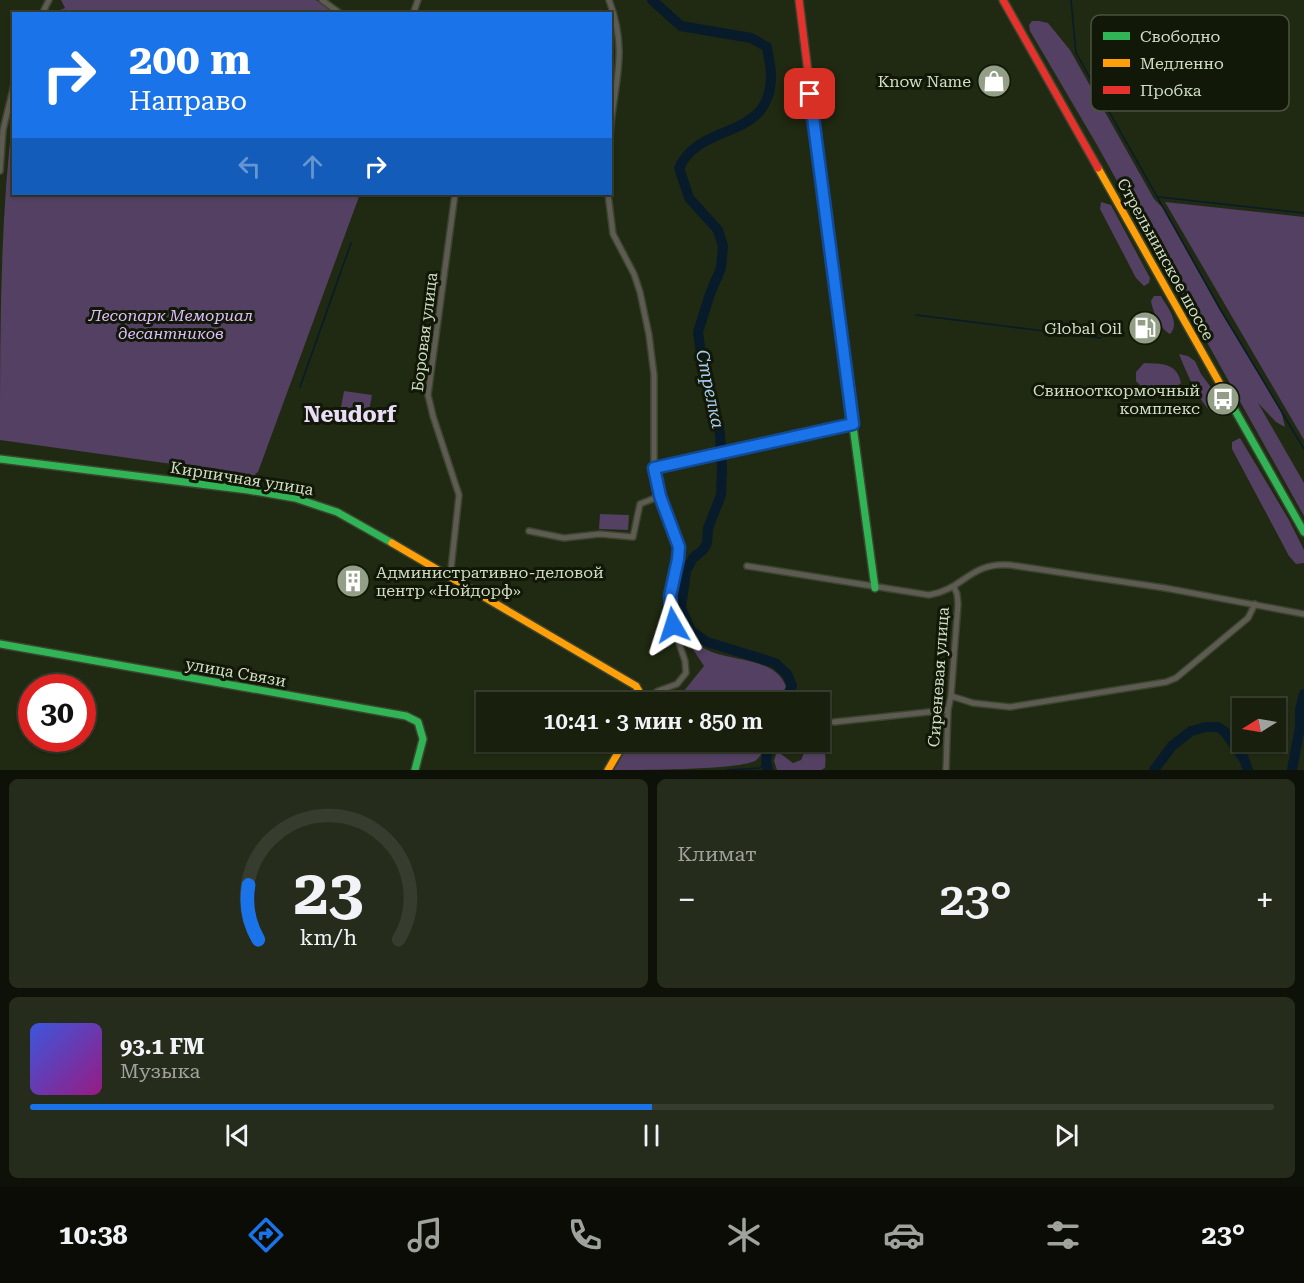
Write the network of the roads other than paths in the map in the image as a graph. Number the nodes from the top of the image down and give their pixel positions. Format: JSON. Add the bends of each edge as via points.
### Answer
{"nodes":[{"id":1,"x":322,"y":0,"type":"edge"},
{"id":2,"x":410,"y":0,"type":"edge"},
{"id":3,"x":609,"y":0,"type":"edge"},
{"id":4,"x":799,"y":0,"type":"edge"},
{"id":5,"x":1003,"y":0,"type":"edge"},
{"id":6,"x":417,"y":2,"type":"edge"},
{"id":7,"x":338,"y":12,"type":"edge"},
{"id":8,"x":12,"y":92,"type":"edge"},
{"id":9,"x":612,"y":117,"type":"edge"},
{"id":10,"x":2,"y":130,"type":"edge"},
{"id":11,"x":0,"y":171,"type":"edge"},
{"id":12,"x":455,"y":195,"type":"edge"},
{"id":13,"x":608,"y":195,"type":"edge"},
{"id":14,"x":853,"y":424,"type":"junction"},
{"id":15,"x":0,"y":459,"type":"edge"},
{"id":16,"x":654,"y":468,"type":"junction"},
{"id":17,"x":660,"y":496,"type":"junction"},
{"id":18,"x":529,"y":531,"type":"dead end"},
{"id":19,"x":1304,"y":532,"type":"edge"},
{"id":20,"x":747,"y":567,"type":"dead end"},
{"id":21,"x":450,"y":578,"type":"junction"},
{"id":22,"x":954,"y":587,"type":"junction"},
{"id":23,"x":875,"y":588,"type":"junction"},
{"id":24,"x":1255,"y":604,"type":"junction"},
{"id":25,"x":1304,"y":614,"type":"edge"},
{"id":26,"x":0,"y":644,"type":"edge"},
{"id":27,"x":640,"y":692,"type":"edge"},
{"id":28,"x":656,"y":692,"type":"edge"},
{"id":29,"x":951,"y":696,"type":"junction"},
{"id":30,"x":948,"y":710,"type":"junction"},
{"id":31,"x":834,"y":722,"type":"dead end"},
{"id":32,"x":619,"y":752,"type":"edge"},
{"id":33,"x":415,"y":770,"type":"edge"},
{"id":34,"x":608,"y":770,"type":"edge"},
{"id":35,"x":946,"y":770,"type":"edge"}],
"edges":[{"from":1,"to":7,"type":"street"},
{"from":2,"to":6,"type":"street"},
{"from":3,"to":9,"type":"street","via":[[620,47]]},
{"from":4,"to":14,"type":"street"},
{"from":5,"to":19,"type":"street","name":"Стрельнинское шоссе"},
{"from":8,"to":10,"type":"street"},
{"from":10,"to":11,"type":"street"},
{"from":12,"to":21,"type":"street","name":"Боровая улица","via":[[428,395],[459,495]]},
{"from":13,"to":16,"type":"street","via":[[613,234],[634,274],[649,335],[654,375]]},
{"from":14,"to":16,"type":"street"},
{"from":14,"to":23,"type":"street"},
{"from":15,"to":21,"type":"street","name":"Кирпичная улица","via":[[311,502],[344,516]]},
{"from":16,"to":17,"type":"street"},
{"from":17,"to":18,"type":"street","via":[[640,504],[633,537],[600,534],[564,538]]},
{"from":17,"to":28,"type":"street","via":[[679,547],[670,608],[686,670],[680,682]]},
{"from":20,"to":23,"type":"street"},
{"from":21,"to":27,"type":"street","name":"Кирпичная улица","via":[[636,686]]},
{"from":22,"to":23,"type":"street","via":[[929,595]]},
{"from":22,"to":24,"type":"street","via":[[974,572],[996,564]]},
{"from":22,"to":29,"type":"street","name":"Сиреневая улица","via":[[958,604]]},
{"from":24,"to":25,"type":"street"},
{"from":24,"to":29,"type":"street","via":[[1248,618],[1166,682],[1010,707]]},
{"from":26,"to":33,"type":"street","name":"улица Связи","via":[[406,716],[422,729]]},
{"from":29,"to":30,"type":"street","name":"Сиреневая улица"},
{"from":30,"to":31,"type":"street"},
{"from":30,"to":35,"type":"street","name":"Сиреневая улица"},
{"from":32,"to":34,"type":"street"}]}
